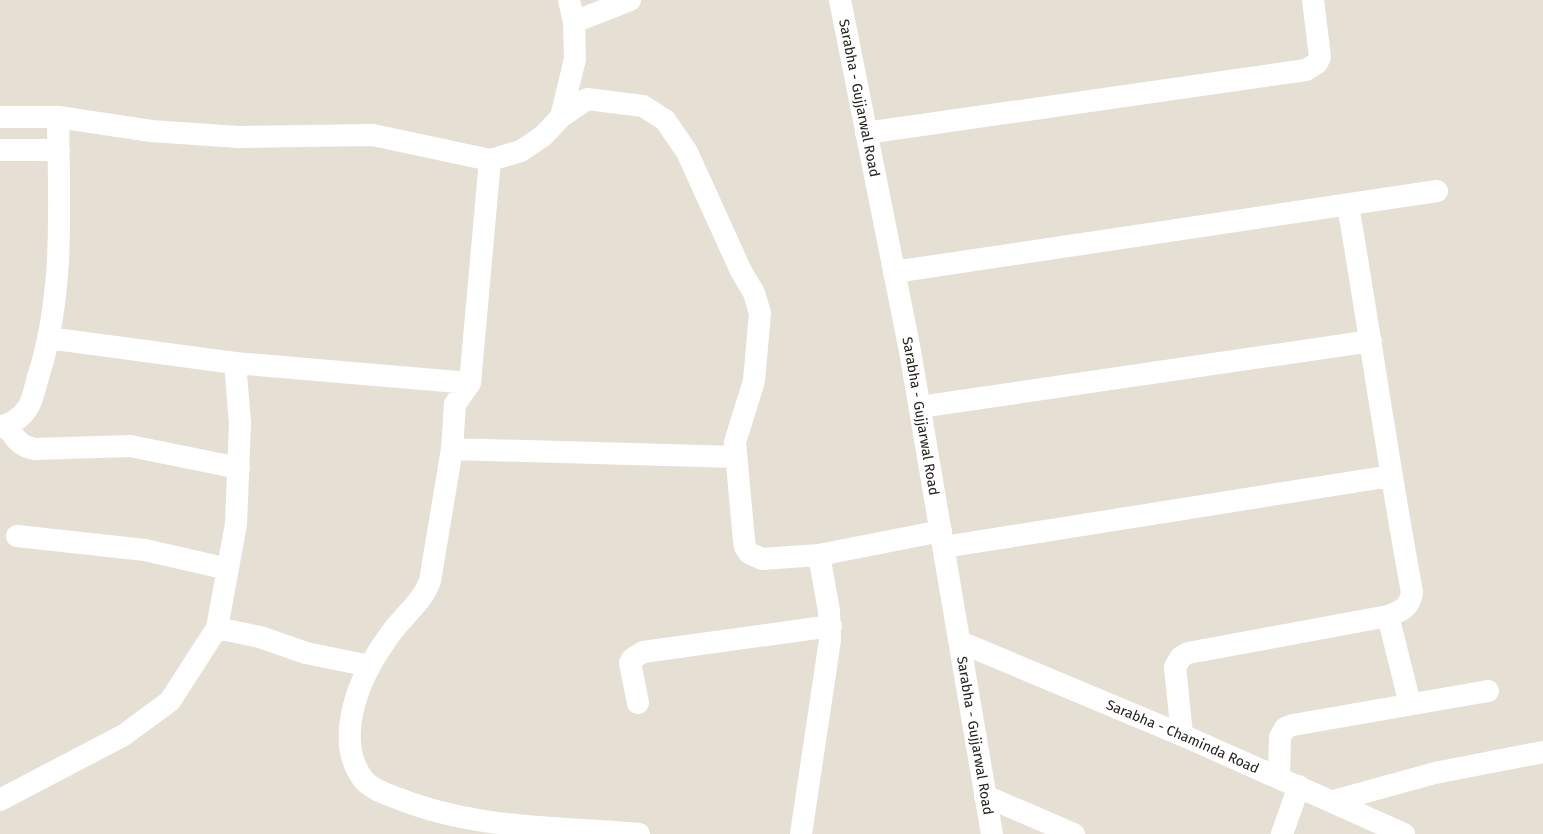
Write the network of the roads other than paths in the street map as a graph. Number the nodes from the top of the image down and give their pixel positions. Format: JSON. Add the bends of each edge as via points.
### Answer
{"nodes":[{"id":1,"x":569,"y":0,"type":"edge"},
{"id":2,"x":630,"y":0,"type":"edge"},
{"id":3,"x":840,"y":0,"type":"edge"},
{"id":4,"x":1313,"y":0,"type":"edge"},
{"id":5,"x":574,"y":22,"type":"junction"},
{"id":6,"x":0,"y":117,"type":"edge"},
{"id":7,"x":58,"y":117,"type":"junction"},
{"id":8,"x":561,"y":117,"type":"junction"},
{"id":9,"x":866,"y":133,"type":"junction"},
{"id":10,"x":0,"y":150,"type":"edge"},
{"id":11,"x":59,"y":150,"type":"junction"},
{"id":12,"x":490,"y":160,"type":"junction"},
{"id":13,"x":1437,"y":191,"type":"dead end"},
{"id":14,"x":1348,"y":205,"type":"junction"},
{"id":15,"x":894,"y":272,"type":"junction"},
{"id":16,"x":48,"y":338,"type":"junction"},
{"id":17,"x":1371,"y":340,"type":"junction"},
{"id":18,"x":235,"y":363,"type":"junction"},
{"id":19,"x":470,"y":382,"type":"junction"},
{"id":20,"x":920,"y":407,"type":"junction"},
{"id":21,"x":3,"y":426,"type":"edge"},
{"id":22,"x":452,"y":449,"type":"junction"},
{"id":23,"x":736,"y":457,"type":"junction"},
{"id":24,"x":239,"y":468,"type":"junction"},
{"id":25,"x":1391,"y":476,"type":"junction"},
{"id":26,"x":16,"y":536,"type":"dead end"},
{"id":27,"x":942,"y":539,"type":"junction"},
{"id":28,"x":818,"y":555,"type":"junction"},
{"id":29,"x":228,"y":569,"type":"junction"},
{"id":30,"x":1388,"y":616,"type":"junction"},
{"id":31,"x":831,"y":626,"type":"junction"},
{"id":32,"x":217,"y":628,"type":"junction"},
{"id":33,"x":960,"y":642,"type":"junction"},
{"id":34,"x":370,"y":666,"type":"junction"},
{"id":35,"x":1488,"y":691,"type":"dead end"},
{"id":36,"x":638,"y":703,"type":"dead end"},
{"id":37,"x":1410,"y":704,"type":"junction"},
{"id":38,"x":1182,"y":735,"type":"junction"},
{"id":39,"x":1543,"y":752,"type":"edge"},
{"id":40,"x":1279,"y":777,"type":"junction"},
{"id":41,"x":1299,"y":786,"type":"junction"},
{"id":42,"x":1,"y":796,"type":"edge"},
{"id":43,"x":985,"y":796,"type":"junction"},
{"id":44,"x":1333,"y":801,"type":"junction"},
{"id":45,"x":639,"y":834,"type":"edge"},
{"id":46,"x":801,"y":834,"type":"edge"},
{"id":47,"x":992,"y":834,"type":"edge"},
{"id":48,"x":1074,"y":834,"type":"edge"},
{"id":49,"x":1282,"y":834,"type":"edge"},
{"id":50,"x":1404,"y":834,"type":"edge"}],
"edges":[{"from":1,"to":5,"type":"street"},
{"from":2,"to":5,"type":"street"},
{"from":3,"to":9,"type":"street","name":"Sarabha - Gujjarwal Road"},
{"from":4,"to":9,"type":"street","via":[[1320,57],[1317,63],[1306,70]]},
{"from":5,"to":8,"type":"street","via":[[575,59]]},
{"from":6,"to":7,"type":"street"},
{"from":7,"to":11,"type":"street"},
{"from":7,"to":12,"type":"street","via":[[151,130],[238,137],[373,135]]},
{"from":8,"to":12,"type":"street","via":[[544,136],[521,151]]},
{"from":8,"to":23,"type":"street","via":[[587,100],[643,106],[665,120],[687,152],[741,271],[754,293],[760,313],[754,381],[735,442]]},
{"from":9,"to":15,"type":"street","name":"Sarabha - Gujjarwal Road"},
{"from":10,"to":11,"type":"street"},
{"from":11,"to":16,"type":"street","via":[[58,260],[55,308]]},
{"from":12,"to":19,"type":"street"},
{"from":13,"to":14,"type":"street"},
{"from":14,"to":15,"type":"street"},
{"from":14,"to":17,"type":"street"},
{"from":15,"to":20,"type":"street","name":"Sarabha - Gujjarwal Road"},
{"from":16,"to":18,"type":"street"},
{"from":16,"to":21,"type":"street","via":[[28,408],[15,422]]},
{"from":17,"to":20,"type":"street"},
{"from":17,"to":25,"type":"street"},
{"from":18,"to":19,"type":"street"},
{"from":18,"to":24,"type":"street","via":[[240,423]]},
{"from":19,"to":22,"type":"street","via":[[455,404]]},
{"from":20,"to":27,"type":"street","name":"Sarabha - Gujjarwal Road"},
{"from":21,"to":24,"type":"street","via":[[24,447],[34,449],[130,446]]},
{"from":22,"to":23,"type":"street"},
{"from":22,"to":34,"type":"street","via":[[430,581],[425,593],[394,629]]},
{"from":23,"to":28,"type":"street","via":[[745,548],[762,559]]},
{"from":24,"to":29,"type":"street","via":[[236,524]]},
{"from":25,"to":27,"type":"street"},
{"from":25,"to":30,"type":"street","via":[[1412,592],[1407,607]]},
{"from":26,"to":29,"type":"street","via":[[145,550]]},
{"from":27,"to":28,"type":"street"},
{"from":27,"to":33,"type":"street","name":"Sarabha - Gujjarwal Road"},
{"from":28,"to":31,"type":"street"},
{"from":29,"to":32,"type":"street"},
{"from":30,"to":37,"type":"street"},
{"from":30,"to":38,"type":"street","via":[[1181,656],[1175,667]]},
{"from":31,"to":36,"type":"street","via":[[643,652],[636,655],[630,664]]},
{"from":31,"to":46,"type":"street"},
{"from":32,"to":34,"type":"street","via":[[260,637],[306,653]]},
{"from":32,"to":42,"type":"street","via":[[170,701],[124,735]]},
{"from":33,"to":38,"type":"street","name":"Sarabha - Chaminda Road"},
{"from":33,"to":43,"type":"street","name":"Sarabha - Gujjarwal Road"},
{"from":34,"to":45,"type":"street","via":[[349,724],[350,745],[355,765],[364,780],[381,792],[452,816],[488,822]]},
{"from":35,"to":37,"type":"street"},
{"from":37,"to":40,"type":"street","via":[[1286,728],[1280,737]]},
{"from":38,"to":40,"type":"street","name":"Sarabha - Chaminda Road"},
{"from":39,"to":44,"type":"street","via":[[1435,773]]},
{"from":40,"to":41,"type":"street","name":"Sarabha - Chaminda Road"},
{"from":41,"to":44,"type":"street","name":"Sarabha - Chaminda Road"},
{"from":41,"to":49,"type":"street"},
{"from":43,"to":47,"type":"street","name":"Sarabha - Gujjarwal Road"},
{"from":43,"to":48,"type":"street"},
{"from":44,"to":50,"type":"street","name":"Sarabha - Chaminda Road"}]}
